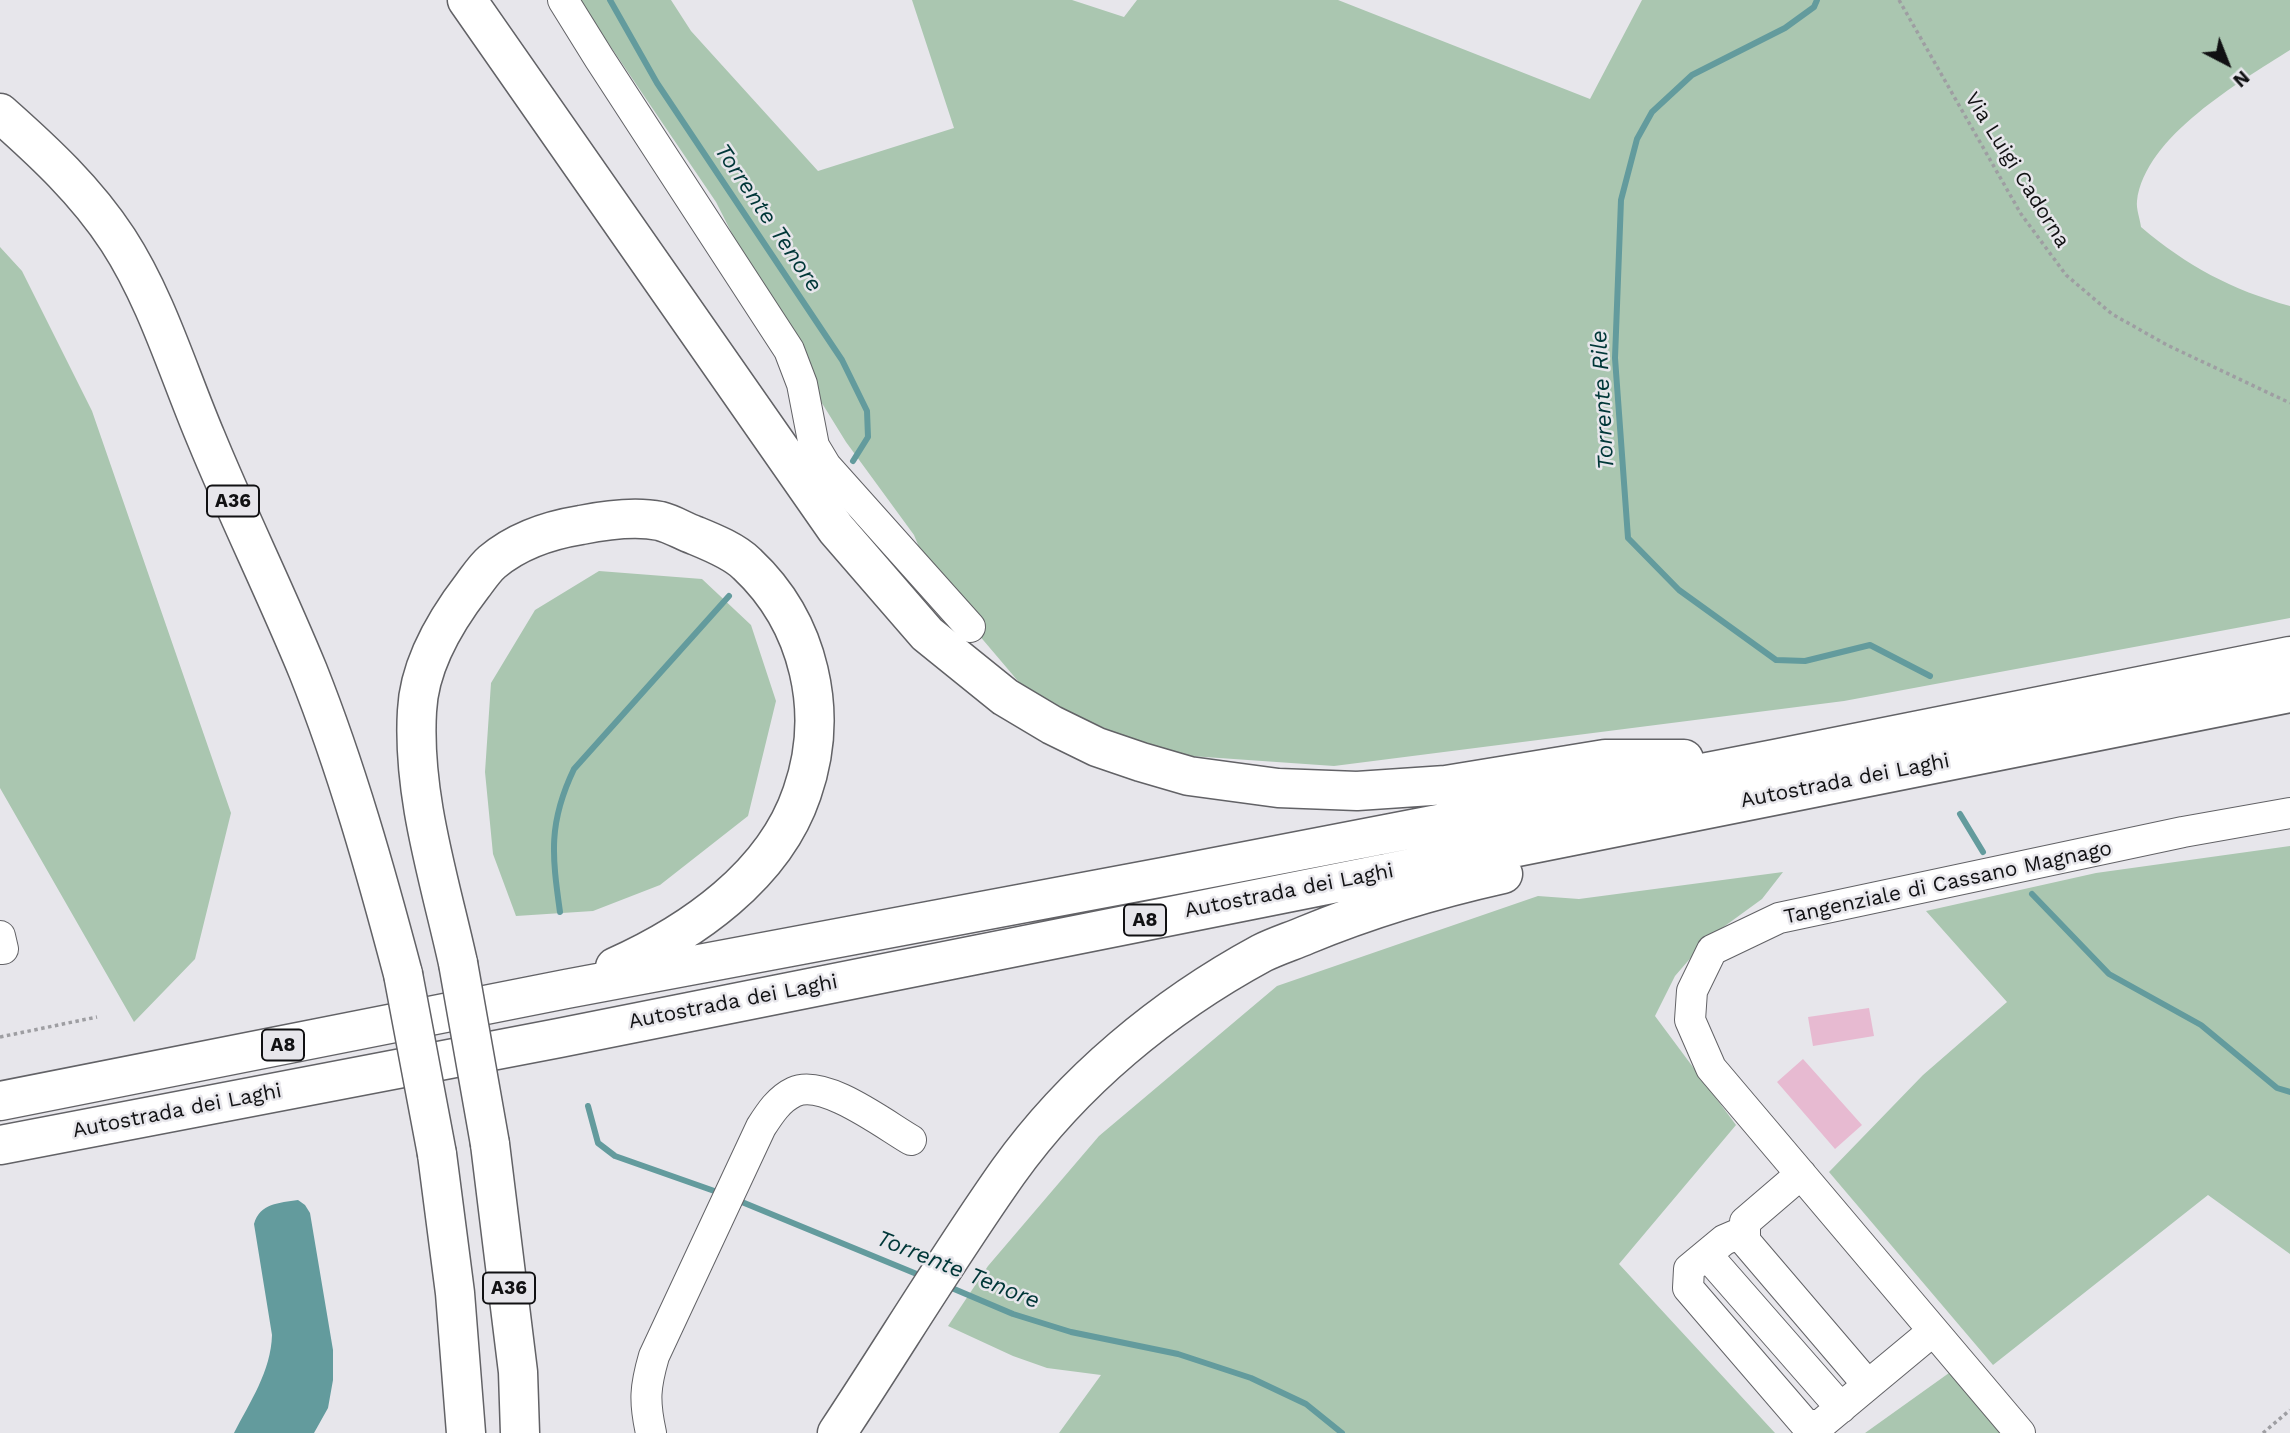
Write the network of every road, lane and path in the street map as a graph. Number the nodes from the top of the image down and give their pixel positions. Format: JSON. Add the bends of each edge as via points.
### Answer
{"nodes":[{"id":1,"x":467,"y":0,"type":"edge"},
{"id":2,"x":564,"y":0,"type":"edge"},
{"id":3,"x":1899,"y":0,"type":"edge"},
{"id":4,"x":0,"y":113,"type":"edge"},
{"id":5,"x":2290,"y":403,"type":"edge"},
{"id":6,"x":970,"y":627,"type":"dead end"},
{"id":7,"x":2290,"y":656,"type":"edge"},
{"id":8,"x":2290,"y":693,"type":"edge"},
{"id":9,"x":1778,"y":776,"type":"junction"},
{"id":10,"x":2290,"y":813,"type":"edge"},
{"id":11,"x":0,"y":936,"type":"edge"},
{"id":12,"x":0,"y":950,"type":"edge"},
{"id":13,"x":566,"y":989,"type":"junction"},
{"id":14,"x":97,"y":1017,"type":"dead end"},
{"id":15,"x":0,"y":1037,"type":"edge"},
{"id":16,"x":0,"y":1101,"type":"edge"},
{"id":17,"x":911,"y":1140,"type":"dead end"},
{"id":18,"x":0,"y":1145,"type":"edge"},
{"id":19,"x":1801,"y":1174,"type":"junction"},
{"id":20,"x":1745,"y":1231,"type":"junction"},
{"id":21,"x":1933,"y":1331,"type":"junction"},
{"id":22,"x":1868,"y":1385,"type":"junction"},
{"id":23,"x":2290,"y":1410,"type":"edge"},
{"id":24,"x":466,"y":1433,"type":"edge"},
{"id":25,"x":520,"y":1433,"type":"edge"},
{"id":26,"x":652,"y":1433,"type":"edge"},
{"id":27,"x":836,"y":1433,"type":"edge"},
{"id":28,"x":2020,"y":1433,"type":"edge"},
{"id":29,"x":2263,"y":1433,"type":"edge"}],
"edges":[{"from":1,"to":9,"type":"highway","via":[[857,555],[927,634],[1006,697],[1097,747],[1141,762],[1189,776],[1278,788],[1357,791],[1446,785],[1605,759]]},
{"from":2,"to":6,"type":"street","via":[[789,350],[802,384],[814,446],[826,466]]},
{"from":3,"to":5,"type":"path","name":"Via Luigi Cadorna","via":[[2021,214],[2066,275],[2112,314]]},
{"from":4,"to":24,"type":"highway","number":"A36","bridge":true,"via":[[94,205],[141,281],[308,672],[346,778],[402,974],[437,1154],[455,1293]]},
{"from":7,"to":9,"type":"highway","name":"Autostrada dei Laghi","number":"A8"},
{"from":8,"to":9,"type":"highway","name":"Autostrada dei Laghi","number":"A8"},
{"from":9,"to":13,"type":"highway","name":"Autostrada dei Laghi","number":"A8","via":[[1169,876]]},
{"from":9,"to":18,"type":"highway","name":"Autostrada dei Laghi","number":"A8","via":[[559,1038]]},
{"from":9,"to":27,"type":"highway","via":[[1607,851],[1467,882],[1338,922],[1264,952],[1146,1028],[1092,1075],[1009,1171]]},
{"from":10,"to":19,"type":"street","name":"Tangenziale di Cassano Magnago","via":[[1779,918],[1712,950],[1692,991],[1690,1020],[1711,1068]]},
{"from":11,"to":12,"type":"street","via":[[4,949]]},
{"from":13,"to":16,"type":"highway","name":"Autostrada dei Laghi","number":"A8"},
{"from":13,"to":25,"type":"highway","number":"A36","bridge":true,"via":[[646,953],[703,916],[749,877],[782,835],[802,794],[814,740],[814,690],[801,640],[779,601],[746,562],[662,521],[638,519],[561,528],[519,544],[491,563],[453,611],[429,658],[417,709],[418,769],[429,838],[458,963],[490,1144],[518,1372]]},
{"from":14,"to":15,"type":"path"},
{"from":17,"to":26,"type":"street","via":[[828,1092],[797,1090],[775,1107],[761,1127],[654,1356],[646,1383]]},
{"from":19,"to":20,"type":"street","via":[[1745,1222]]},
{"from":19,"to":21,"type":"street","name":"Tangenziale di Cassano Magnago"},
{"from":20,"to":22,"type":"street","via":[[1745,1241]]},
{"from":20,"to":22,"type":"street","via":[[1724,1240],[1707,1255],[1841,1408]]},
{"from":21,"to":22,"type":"street"},
{"from":21,"to":28,"type":"street","name":"Tangenziale di Cassano Magnago"},
{"from":23,"to":29,"type":"path"}]}
